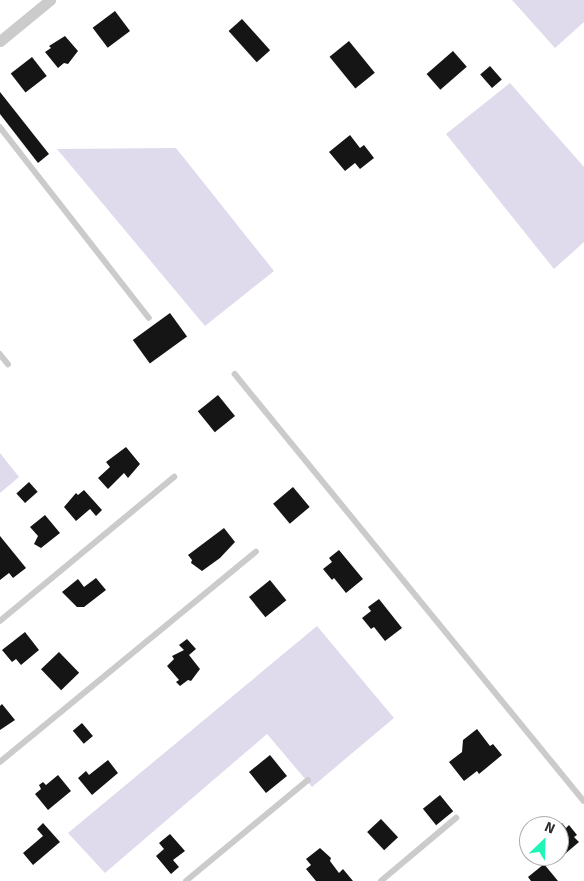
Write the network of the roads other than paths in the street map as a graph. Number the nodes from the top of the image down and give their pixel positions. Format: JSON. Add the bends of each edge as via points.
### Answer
{"nodes":[{"id":1,"x":50,"y":0,"type":"edge"},
{"id":2,"x":0,"y":41,"type":"edge"},
{"id":3,"x":0,"y":127,"type":"edge"},
{"id":4,"x":148,"y":318,"type":"dead end"},
{"id":5,"x":0,"y":354,"type":"edge"},
{"id":6,"x":8,"y":364,"type":"dead end"},
{"id":7,"x":235,"y":374,"type":"dead end"},
{"id":8,"x":174,"y":477,"type":"dead end"},
{"id":9,"x":256,"y":552,"type":"dead end"},
{"id":10,"x":0,"y":621,"type":"edge"},
{"id":11,"x":0,"y":762,"type":"edge"},
{"id":12,"x":308,"y":780,"type":"dead end"},
{"id":13,"x":584,"y":801,"type":"edge"},
{"id":14,"x":456,"y":818,"type":"dead end"},
{"id":15,"x":186,"y":881,"type":"edge"},
{"id":16,"x":381,"y":881,"type":"edge"}],
"edges":[{"from":1,"to":2,"type":"street"},
{"from":3,"to":4,"type":"lane"},
{"from":5,"to":6,"type":"lane"},
{"from":7,"to":13,"type":"lane"},
{"from":8,"to":10,"type":"lane"},
{"from":9,"to":11,"type":"lane"},
{"from":12,"to":15,"type":"lane"},
{"from":14,"to":16,"type":"lane"}]}
